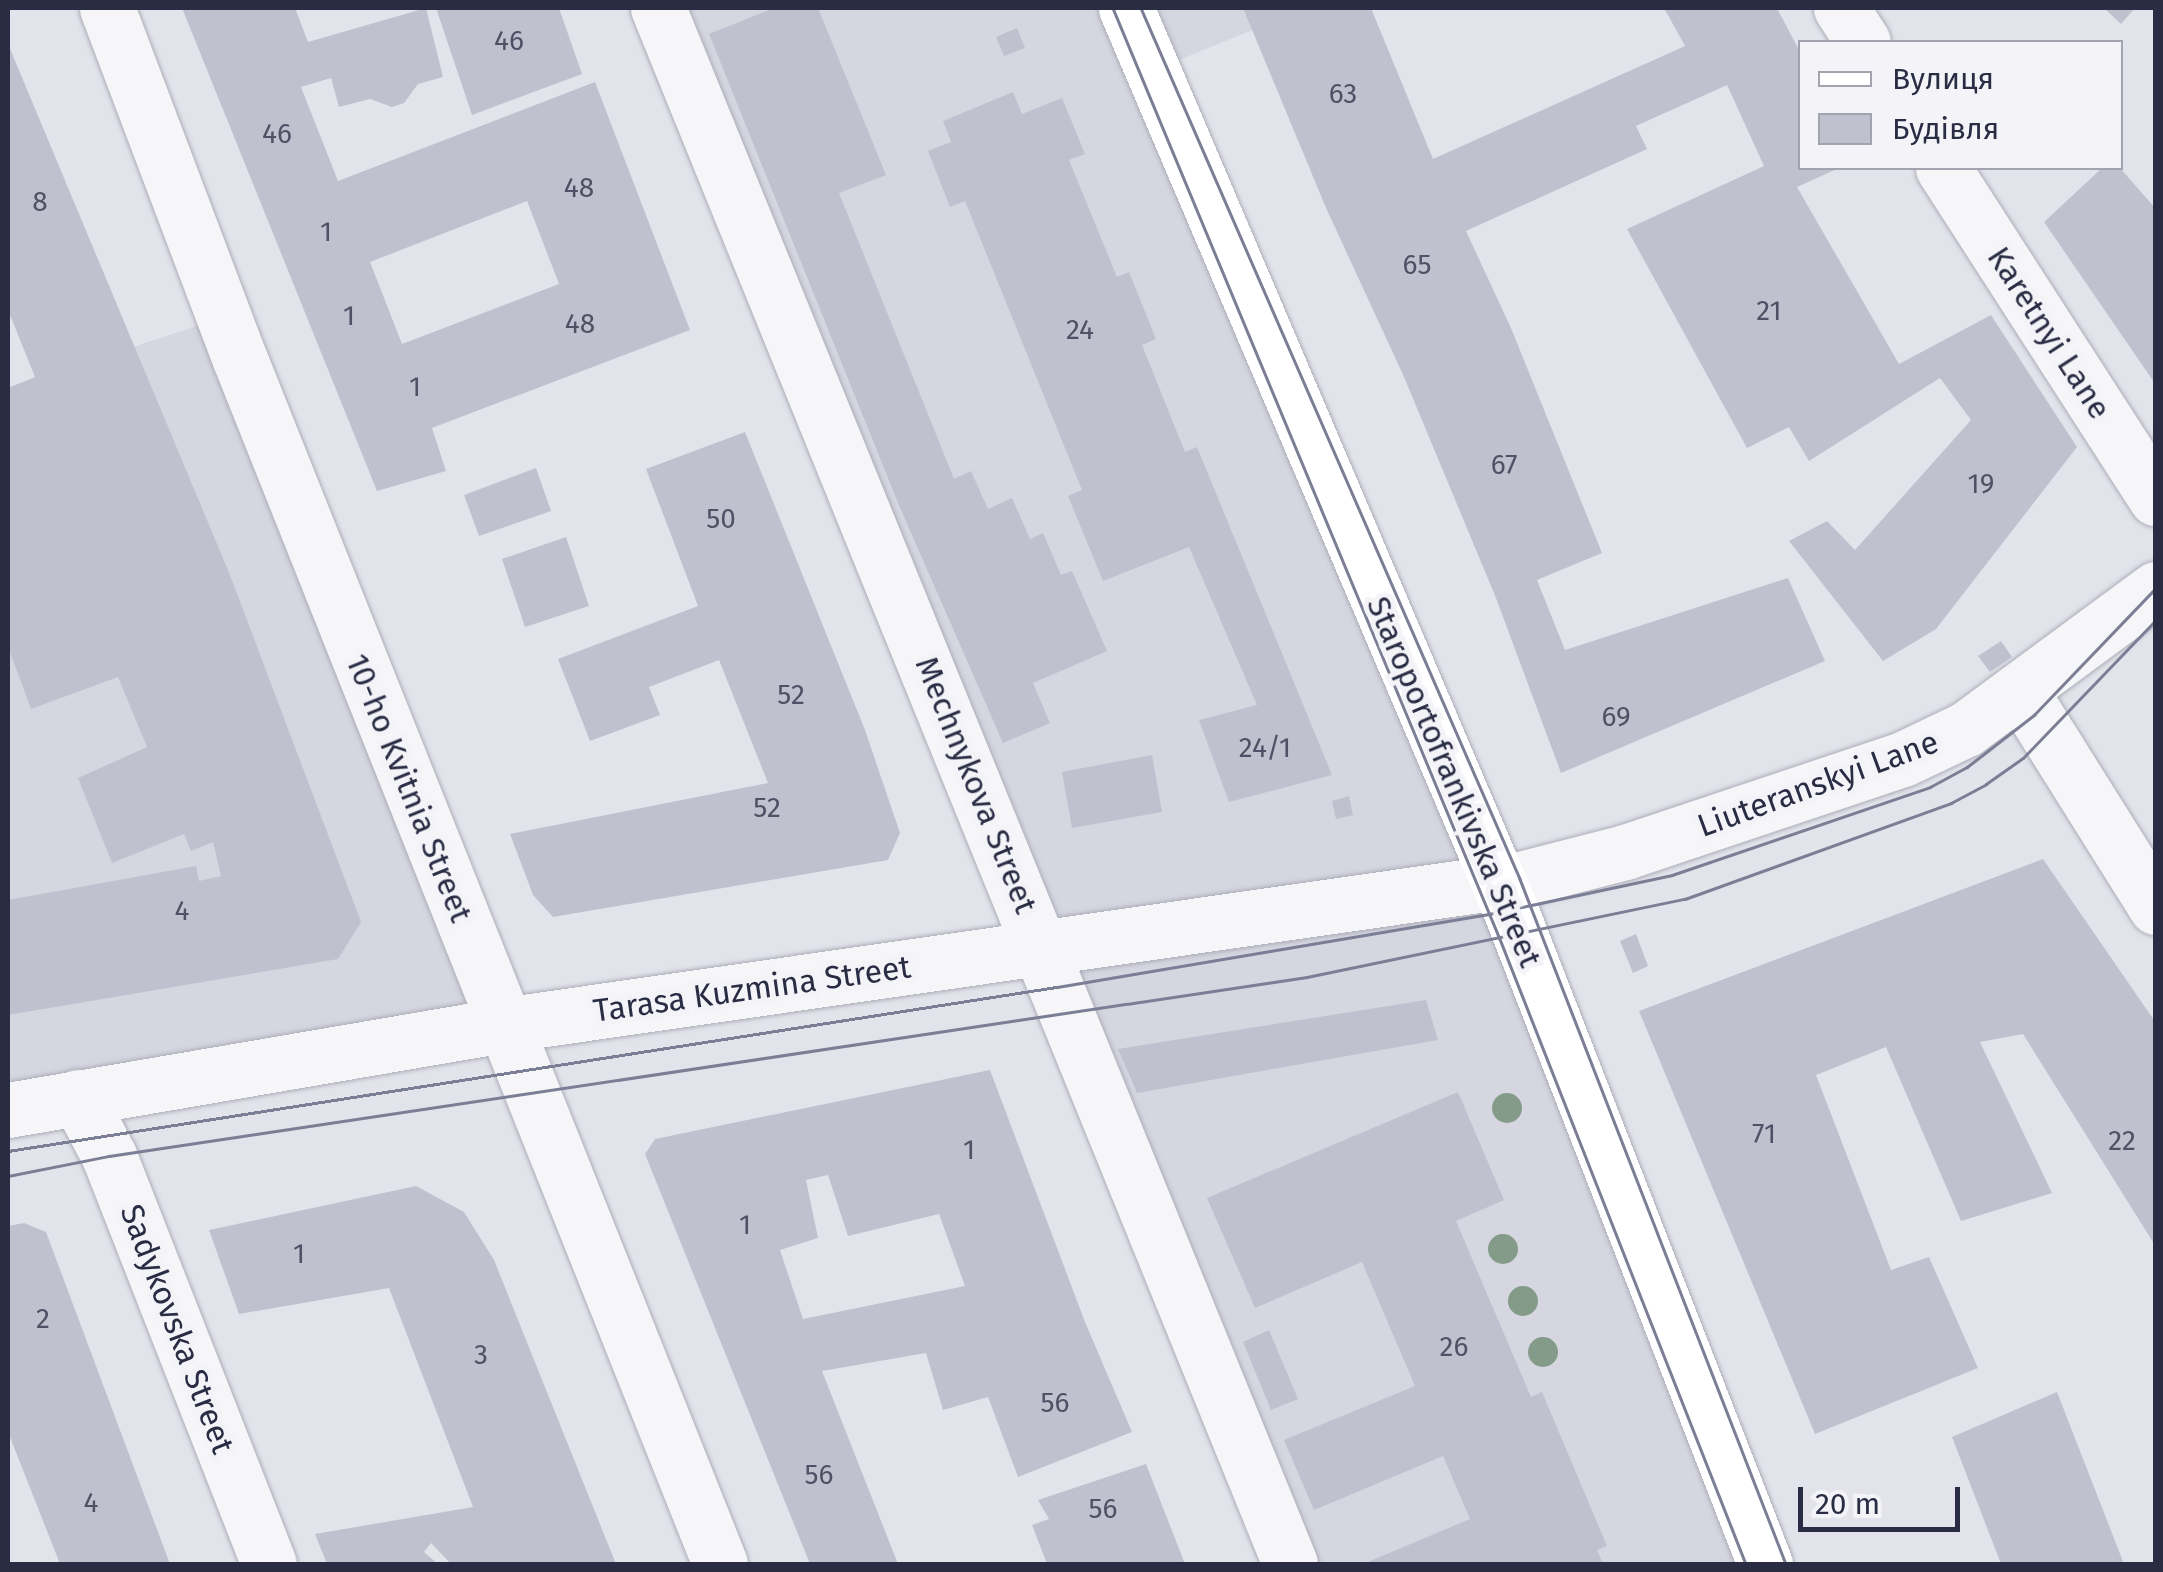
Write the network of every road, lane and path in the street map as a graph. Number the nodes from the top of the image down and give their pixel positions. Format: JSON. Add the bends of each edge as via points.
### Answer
{"nodes":[{"id":1,"x":108,"y":8,"type":"edge"},
{"id":2,"x":658,"y":8,"type":"edge"},
{"id":3,"x":1126,"y":8,"type":"edge"},
{"id":4,"x":1841,"y":8,"type":"edge"},
{"id":5,"x":1862,"y":40,"type":"edge"},
{"id":6,"x":1944,"y":170,"type":"edge"},
{"id":7,"x":2156,"y":498,"type":"edge"},
{"id":8,"x":2156,"y":590,"type":"edge"},
{"id":9,"x":2020,"y":692,"type":"junction"},
{"id":10,"x":1499,"y":882,"type":"junction"},
{"id":11,"x":2156,"y":907,"type":"edge"},
{"id":12,"x":1042,"y":948,"type":"junction"},
{"id":13,"x":503,"y":1025,"type":"junction"},
{"id":14,"x":78,"y":1097,"type":"junction"},
{"id":15,"x":8,"y":1110,"type":"edge"},
{"id":16,"x":270,"y":1564,"type":"edge"},
{"id":17,"x":720,"y":1564,"type":"edge"},
{"id":18,"x":1290,"y":1564,"type":"edge"},
{"id":19,"x":1765,"y":1564,"type":"edge"}],
"edges":[{"from":1,"to":13,"type":"street","name":"10-ho Kvitnia Street","via":[[238,357]]},
{"from":2,"to":12,"type":"street","name":"Mechnykova Street"},
{"from":3,"to":10,"type":"main road","name":"Staroportofrankivska Street"},
{"from":4,"to":5,"type":"street"},
{"from":6,"to":7,"type":"street","name":"Karetnyi Lane"},
{"from":8,"to":9,"type":"street","name":"Liuteranskyi Lane"},
{"from":9,"to":10,"type":"street","name":"Liuteranskyi Lane","via":[[1966,729],[1903,759],[1625,852]]},
{"from":9,"to":11,"type":"street"},
{"from":10,"to":12,"type":"street","name":"Tarasa Kuzmina Street"},
{"from":10,"to":19,"type":"main road","name":"Staroportofrankivska Street"},
{"from":12,"to":13,"type":"street","name":"Tarasa Kuzmina Street"},
{"from":12,"to":18,"type":"street","name":"Mechnykova Street"},
{"from":13,"to":14,"type":"street","name":"Tarasa Kuzmina Street"},
{"from":13,"to":17,"type":"street","name":"10-ho Kvitnia Street"},
{"from":14,"to":15,"type":"street","name":"Tarasa Kuzmina Street"},
{"from":14,"to":16,"type":"street","name":"Sadykovska Street","via":[[109,1156]]}]}
